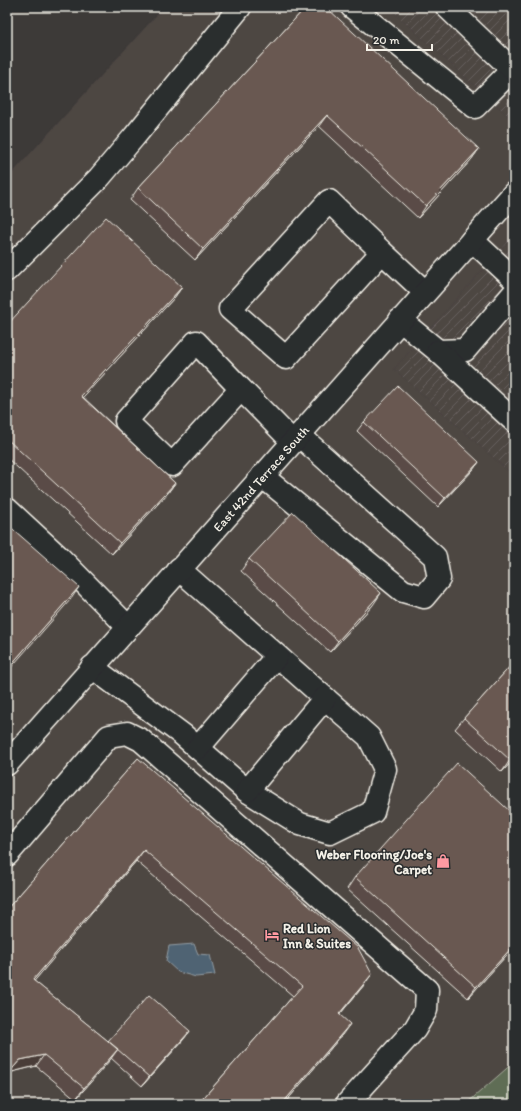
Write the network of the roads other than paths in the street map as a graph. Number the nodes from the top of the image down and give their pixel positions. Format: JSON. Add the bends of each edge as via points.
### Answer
{"nodes":[{"id":1,"x":240,"y":7,"type":"edge"},
{"id":2,"x":352,"y":7,"type":"edge"},
{"id":3,"x":447,"y":7,"type":"edge"},
{"id":4,"x":513,"y":70,"type":"edge"},
{"id":5,"x":514,"y":192,"type":"edge"},
{"id":6,"x":472,"y":240,"type":"junction"},
{"id":7,"x":382,"y":252,"type":"junction"},
{"id":8,"x":7,"y":270,"type":"edge"},
{"id":9,"x":514,"y":279,"type":"edge"},
{"id":10,"x":425,"y":292,"type":"junction"},
{"id":11,"x":514,"y":293,"type":"edge"},
{"id":12,"x":400,"y":320,"type":"junction"},
{"id":13,"x":438,"y":351,"type":"junction"},
{"id":14,"x":241,"y":389,"type":"junction"},
{"id":15,"x":514,"y":421,"type":"edge"},
{"id":16,"x":296,"y":438,"type":"junction"},
{"id":17,"x":262,"y":476,"type":"junction"},
{"id":18,"x":7,"y":509,"type":"edge"},
{"id":19,"x":179,"y":569,"type":"junction"},
{"id":20,"x":128,"y":627,"type":"junction"},
{"id":21,"x":277,"y":656,"type":"junction"},
{"id":22,"x":92,"y":667,"type":"junction"},
{"id":23,"x":325,"y":698,"type":"junction"},
{"id":24,"x":198,"y":748,"type":"junction"},
{"id":25,"x":11,"y":751,"type":"edge"},
{"id":26,"x":247,"y":791,"type":"junction"},
{"id":27,"x":7,"y":855,"type":"edge"},
{"id":28,"x":347,"y":1104,"type":"edge"}],
"edges":[{"from":1,"to":8,"type":"street","via":[[99,178]]},
{"from":2,"to":4,"type":"street","via":[[475,107]]},
{"from":3,"to":4,"type":"street"},
{"from":5,"to":6,"type":"street","name":"East 42nd Terrace South"},
{"from":6,"to":9,"type":"street"},
{"from":6,"to":10,"type":"street","name":"East 42nd Terrace South"},
{"from":7,"to":7,"type":"street","via":[[286,358],[230,309],[329,202]]},
{"from":7,"to":10,"type":"street"},
{"from":10,"to":12,"type":"street","name":"East 42nd Terrace South"},
{"from":11,"to":13,"type":"street","via":[[464,350]]},
{"from":12,"to":13,"type":"street"},
{"from":12,"to":16,"type":"street","name":"East 42nd Terrace South"},
{"from":13,"to":15,"type":"street"},
{"from":14,"to":14,"type":"street","via":[[172,465],[126,421],[196,342]]},
{"from":14,"to":16,"type":"street"},
{"from":16,"to":17,"type":"street","name":"East 42nd Terrace South"},
{"from":16,"to":17,"type":"street","via":[[435,557],[439,579],[424,597],[403,591]]},
{"from":17,"to":19,"type":"street","name":"East 42nd Terrace South"},
{"from":18,"to":20,"type":"street"},
{"from":19,"to":20,"type":"street","name":"East 42nd Terrace South"},
{"from":19,"to":21,"type":"street"},
{"from":20,"to":22,"type":"street","name":"East 42nd Terrace South"},
{"from":21,"to":23,"type":"street"},
{"from":21,"to":24,"type":"street"},
{"from":22,"to":24,"type":"street"},
{"from":22,"to":25,"type":"street","name":"East 42nd Terrace South"},
{"from":23,"to":26,"type":"street"},
{"from":23,"to":26,"type":"street","via":[[368,737],[385,769],[373,812],[330,833],[300,824]]},
{"from":24,"to":26,"type":"street"},
{"from":27,"to":28,"type":"street","via":[[109,736],[127,733],[141,740],[427,990],[426,1010],[415,1029]]}]}
